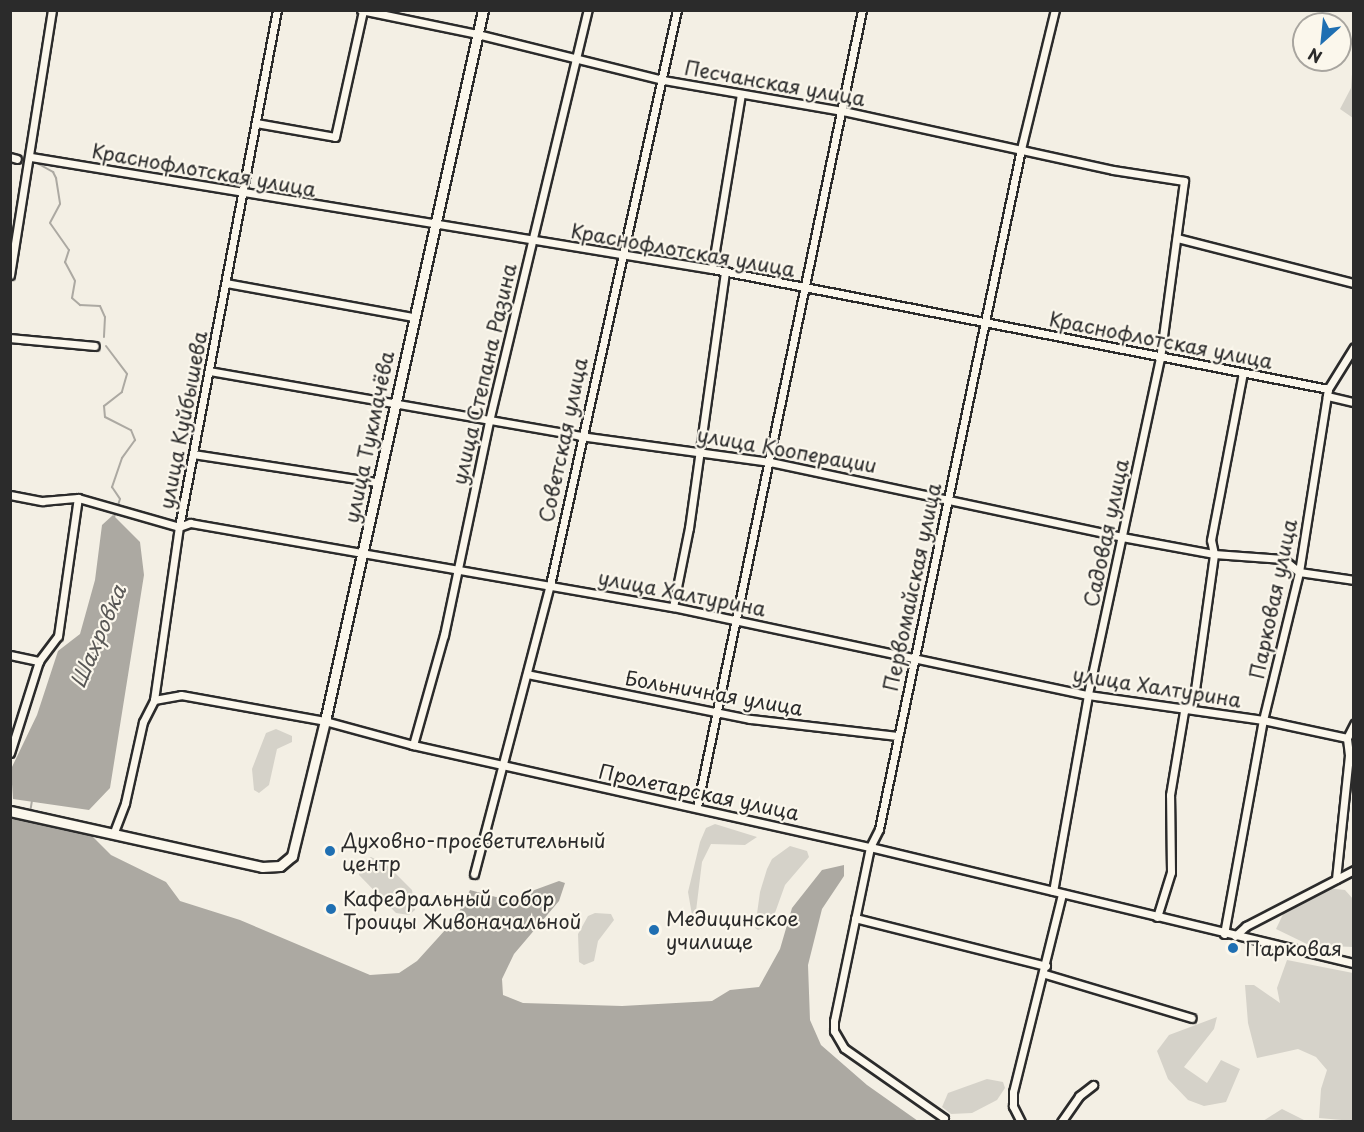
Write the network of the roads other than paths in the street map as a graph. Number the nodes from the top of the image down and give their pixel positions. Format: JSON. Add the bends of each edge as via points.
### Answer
{"nodes":[{"id":1,"x":52,"y":10,"type":"edge"},
{"id":2,"x":277,"y":10,"type":"edge"},
{"id":3,"x":483,"y":10,"type":"edge"},
{"id":4,"x":588,"y":10,"type":"edge"},
{"id":5,"x":677,"y":10,"type":"edge"},
{"id":6,"x":862,"y":10,"type":"edge"},
{"id":7,"x":1055,"y":10,"type":"edge"},
{"id":8,"x":362,"y":11,"type":"edge"},
{"id":9,"x":477,"y":34,"type":"junction"},
{"id":10,"x":575,"y":58,"type":"junction"},
{"id":11,"x":663,"y":80,"type":"junction"},
{"id":12,"x":741,"y":94,"type":"junction"},
{"id":13,"x":843,"y":111,"type":"junction"},
{"id":14,"x":256,"y":123,"type":"junction"},
{"id":15,"x":1021,"y":149,"type":"junction"},
{"id":16,"x":31,"y":157,"type":"junction"},
{"id":17,"x":1184,"y":181,"type":"joint"},
{"id":18,"x":243,"y":193,"type":"junction"},
{"id":19,"x":437,"y":225,"type":"junction"},
{"id":20,"x":1177,"y":238,"type":"junction"},
{"id":21,"x":532,"y":240,"type":"junction"},
{"id":22,"x":621,"y":256,"type":"junction"},
{"id":23,"x":712,"y":269,"type":"junction"},
{"id":24,"x":725,"y":272,"type":"junction"},
{"id":25,"x":10,"y":275,"type":"edge"},
{"id":26,"x":226,"y":283,"type":"junction"},
{"id":27,"x":1353,"y":283,"type":"edge"},
{"id":28,"x":805,"y":288,"type":"junction"},
{"id":29,"x":413,"y":317,"type":"junction"},
{"id":30,"x":987,"y":322,"type":"junction"},
{"id":31,"x":10,"y":338,"type":"edge"},
{"id":32,"x":95,"y":346,"type":"dead end"},
{"id":33,"x":1353,"y":347,"type":"edge"},
{"id":34,"x":1160,"y":358,"type":"junction"},
{"id":35,"x":209,"y":371,"type":"junction"},
{"id":36,"x":1243,"y":373,"type":"junction"},
{"id":37,"x":1327,"y":392,"type":"junction"},
{"id":38,"x":1353,"y":402,"type":"edge"},
{"id":39,"x":394,"y":403,"type":"junction"},
{"id":40,"x":489,"y":421,"type":"junction"},
{"id":41,"x":580,"y":436,"type":"junction"},
{"id":42,"x":699,"y":451,"type":"junction"},
{"id":43,"x":193,"y":454,"type":"junction"},
{"id":44,"x":770,"y":462,"type":"junction"},
{"id":45,"x":377,"y":482,"type":"junction"},
{"id":46,"x":10,"y":495,"type":"edge"},
{"id":47,"x":948,"y":497,"type":"junction"},
{"id":48,"x":78,"y":498,"type":"junction"},
{"id":49,"x":179,"y":527,"type":"junction"},
{"id":50,"x":1122,"y":537,"type":"junction"},
{"id":51,"x":363,"y":552,"type":"junction"},
{"id":52,"x":1214,"y":554,"type":"junction"},
{"id":53,"x":459,"y":569,"type":"junction"},
{"id":54,"x":1299,"y":572,"type":"junction"},
{"id":55,"x":1353,"y":580,"type":"edge"},
{"id":56,"x":550,"y":585,"type":"junction"},
{"id":57,"x":673,"y":607,"type":"junction"},
{"id":58,"x":736,"y":619,"type":"junction"},
{"id":59,"x":10,"y":655,"type":"edge"},
{"id":60,"x":913,"y":660,"type":"junction"},
{"id":61,"x":39,"y":661,"type":"junction"},
{"id":62,"x":527,"y":674,"type":"junction"},
{"id":63,"x":1088,"y":695,"type":"junction"},
{"id":64,"x":154,"y":700,"type":"junction"},
{"id":65,"x":1184,"y":711,"type":"junction"},
{"id":66,"x":717,"y":714,"type":"junction"},
{"id":67,"x":1263,"y":720,"type":"junction"},
{"id":68,"x":326,"y":721,"type":"junction"},
{"id":69,"x":1353,"y":724,"type":"edge"},
{"id":70,"x":898,"y":736,"type":"junction"},
{"id":71,"x":1347,"y":738,"type":"junction"},
{"id":72,"x":413,"y":745,"type":"junction"},
{"id":73,"x":10,"y":753,"type":"edge"},
{"id":74,"x":503,"y":766,"type":"junction"},
{"id":75,"x":697,"y":807,"type":"junction"},
{"id":76,"x":10,"y":811,"type":"edge"},
{"id":77,"x":114,"y":832,"type":"junction"},
{"id":78,"x":870,"y":847,"type":"junction"},
{"id":79,"x":1353,"y":870,"type":"edge"},
{"id":80,"x":474,"y":874,"type":"dead end"},
{"id":81,"x":1336,"y":879,"type":"junction"},
{"id":82,"x":1053,"y":891,"type":"junction"},
{"id":83,"x":1062,"y":894,"type":"junction"},
{"id":84,"x":1157,"y":917,"type":"junction"},
{"id":85,"x":855,"y":918,"type":"junction"},
{"id":86,"x":1224,"y":934,"type":"junction"},
{"id":87,"x":1235,"y":936,"type":"junction"},
{"id":88,"x":1353,"y":963,"type":"edge"},
{"id":89,"x":1046,"y":970,"type":"junction"},
{"id":90,"x":1192,"y":1018,"type":"dead end"},
{"id":91,"x":1093,"y":1085,"type":"dead end"},
{"id":92,"x":944,"y":1118,"type":"dead end"},
{"id":93,"x":1022,"y":1122,"type":"edge"},
{"id":94,"x":1061,"y":1122,"type":"edge"}],
"edges":[{"from":1,"to":16,"type":"street"},
{"from":2,"to":14,"type":"street","name":"улица Куйбышева"},
{"from":3,"to":9,"type":"street","name":"улица Тукмачёва"},
{"from":4,"to":10,"type":"street","name":"улица Степана Разина"},
{"from":5,"to":11,"type":"street","name":"Советская улица"},
{"from":6,"to":13,"type":"street"},
{"from":7,"to":15,"type":"street","name":"Первомайская улица"},
{"from":8,"to":9,"type":"street","name":"Песчанская улица"},
{"from":8,"to":14,"type":"street","via":[[335,137]]},
{"from":9,"to":10,"type":"street","name":"Песчанская улица"},
{"from":9,"to":19,"type":"street","name":"улица Тукмачёва"},
{"from":10,"to":11,"type":"street","name":"Песчанская улица"},
{"from":10,"to":21,"type":"street","name":"улица Степана Разина"},
{"from":11,"to":12,"type":"street","name":"Песчанская улица"},
{"from":11,"to":22,"type":"street","name":"Советская улица"},
{"from":12,"to":13,"type":"street","name":"Песчанская улица"},
{"from":12,"to":23,"type":"street"},
{"from":13,"to":15,"type":"street","name":"Песчанская улица"},
{"from":13,"to":28,"type":"street"},
{"from":14,"to":18,"type":"street","name":"улица Куйбышева"},
{"from":15,"to":17,"type":"street","name":"Песчанская улица"},
{"from":15,"to":30,"type":"street","name":"Первомайская улица"},
{"from":16,"to":18,"type":"street","name":"Краснофлотская улица"},
{"from":16,"to":25,"type":"street"},
{"from":17,"to":20,"type":"street","name":"Садовая улица"},
{"from":18,"to":19,"type":"street","name":"Краснофлотская улица"},
{"from":18,"to":26,"type":"street","name":"улица Куйбышева"},
{"from":19,"to":21,"type":"street","name":"Краснофлотская улица"},
{"from":19,"to":29,"type":"street","name":"улица Тукмачёва"},
{"from":20,"to":27,"type":"street"},
{"from":20,"to":34,"type":"street","name":"Садовая улица"},
{"from":21,"to":22,"type":"street","name":"Краснофлотская улица"},
{"from":21,"to":40,"type":"street","name":"улица Степана Разина"},
{"from":22,"to":23,"type":"street","name":"Краснофлотская улица"},
{"from":22,"to":41,"type":"street","name":"Советская улица"},
{"from":23,"to":24,"type":"street","name":"Краснофлотская улица"},
{"from":24,"to":28,"type":"street","name":"Краснофлотская улица"},
{"from":24,"to":42,"type":"street"},
{"from":26,"to":29,"type":"street"},
{"from":26,"to":35,"type":"street","name":"улица Куйбышева"},
{"from":28,"to":30,"type":"street","name":"Краснофлотская улица"},
{"from":28,"to":44,"type":"street"},
{"from":29,"to":39,"type":"street","name":"улица Тукмачёва"},
{"from":30,"to":34,"type":"street","name":"Краснофлотская улица"},
{"from":30,"to":47,"type":"street","name":"Первомайская улица"},
{"from":31,"to":32,"type":"street"},
{"from":33,"to":37,"type":"street","name":"Парковая улица"},
{"from":34,"to":36,"type":"street","name":"Краснофлотская улица"},
{"from":34,"to":50,"type":"street","name":"Садовая улица"},
{"from":35,"to":39,"type":"street","name":"улица Кооперации"},
{"from":35,"to":43,"type":"street","name":"улица Куйбышева"},
{"from":36,"to":37,"type":"street","name":"Краснофлотская улица"},
{"from":36,"to":52,"type":"street","via":[[1211,540]]},
{"from":37,"to":38,"type":"street","name":"Краснофлотская улица"},
{"from":37,"to":54,"type":"street","name":"Парковая улица"},
{"from":39,"to":40,"type":"street","name":"улица Кооперации"},
{"from":39,"to":45,"type":"street","name":"улица Тукмачёва"},
{"from":40,"to":41,"type":"street","name":"улица Кооперации"},
{"from":40,"to":53,"type":"street","name":"улица Степана Разина"},
{"from":41,"to":42,"type":"street","name":"улица Кооперации"},
{"from":41,"to":56,"type":"street","name":"Советская улица"},
{"from":42,"to":44,"type":"street","name":"улица Кооперации"},
{"from":42,"to":57,"type":"street"},
{"from":43,"to":45,"type":"street"},
{"from":43,"to":49,"type":"street","name":"улица Куйбышева"},
{"from":44,"to":47,"type":"street","name":"улица Кооперации"},
{"from":44,"to":58,"type":"street"},
{"from":45,"to":51,"type":"street","name":"улица Тукмачёва"},
{"from":46,"to":48,"type":"street","name":"улица Халтурина","via":[[42,501]]},
{"from":47,"to":50,"type":"street","name":"улица Кооперации"},
{"from":47,"to":60,"type":"street","name":"Первомайская улица"},
{"from":48,"to":49,"type":"street","name":"улица Халтурина"},
{"from":48,"to":61,"type":"street","via":[[58,636]]},
{"from":49,"to":51,"type":"street","name":"улица Халтурина","via":[[190,523]]},
{"from":49,"to":64,"type":"street","name":"улица Куйбышева"},
{"from":50,"to":52,"type":"street","name":"улица Кооперации"},
{"from":50,"to":63,"type":"street","name":"Садовая улица"},
{"from":51,"to":53,"type":"street","name":"улица Халтурина"},
{"from":51,"to":68,"type":"street","name":"улица Тукмачёва"},
{"from":52,"to":54,"type":"street","name":"улица Кооперации","via":[[1283,560]]},
{"from":52,"to":65,"type":"street","via":[[1193,704]]},
{"from":53,"to":56,"type":"street","name":"улица Халтурина"},
{"from":53,"to":72,"type":"street","name":"улица Степана Разина"},
{"from":54,"to":55,"type":"street","name":"улица Кооперации"},
{"from":54,"to":67,"type":"street","name":"Парковая улица"},
{"from":56,"to":57,"type":"street","name":"улица Халтурина"},
{"from":56,"to":62,"type":"street","name":"Советская улица"},
{"from":57,"to":58,"type":"street","name":"улица Халтурина"},
{"from":58,"to":60,"type":"street","name":"улица Халтурина"},
{"from":58,"to":66,"type":"street"},
{"from":59,"to":61,"type":"street"},
{"from":60,"to":63,"type":"street","name":"улица Халтурина"},
{"from":60,"to":70,"type":"street","name":"Первомайская улица"},
{"from":61,"to":73,"type":"street"},
{"from":62,"to":66,"type":"street","name":"Больничная улица"},
{"from":62,"to":74,"type":"street","name":"Советская улица"},
{"from":63,"to":65,"type":"street","name":"улица Халтурина"},
{"from":63,"to":82,"type":"street","name":"Садовая улица"},
{"from":64,"to":68,"type":"street","name":"Пролетарская улица","via":[[181,695]]},
{"from":64,"to":77,"type":"street","name":"улица Куйбышева","via":[[143,722],[125,803]]},
{"from":65,"to":67,"type":"street","name":"улица Халтурина"},
{"from":65,"to":84,"type":"street","via":[[1170,795],[1171,872]]},
{"from":66,"to":70,"type":"street","name":"Больничная улица"},
{"from":66,"to":75,"type":"street"},
{"from":67,"to":71,"type":"street","name":"улица Халтурина"},
{"from":67,"to":86,"type":"street","name":"Парковая улица"},
{"from":68,"to":72,"type":"street","name":"Пролетарская улица"},
{"from":68,"to":77,"type":"street","name":"улица Тукмачёва","via":[[294,850],[280,866],[262,867]]},
{"from":69,"to":71,"type":"street"},
{"from":70,"to":78,"type":"street","name":"Первомайская улица","via":[[879,829]]},
{"from":71,"to":81,"type":"street","via":[[1349,755]]},
{"from":72,"to":74,"type":"street","name":"Пролетарская улица"},
{"from":74,"to":75,"type":"street","name":"Пролетарская улица"},
{"from":74,"to":80,"type":"street","name":"Советская улица"},
{"from":75,"to":78,"type":"street","name":"Пролетарская улица"},
{"from":76,"to":77,"type":"street"},
{"from":78,"to":82,"type":"street","name":"Пролетарская улица"},
{"from":78,"to":85,"type":"street","name":"Первомайская улица"},
{"from":79,"to":81,"type":"street"},
{"from":81,"to":87,"type":"street","via":[[1246,926]]},
{"from":82,"to":83,"type":"street","name":"Пролетарская улица"},
{"from":83,"to":84,"type":"street","name":"Пролетарская улица"},
{"from":83,"to":89,"type":"street"},
{"from":84,"to":86,"type":"street","name":"Пролетарская улица"},
{"from":85,"to":89,"type":"street"},
{"from":85,"to":92,"type":"street","name":"Первомайская улица","via":[[834,1021],[837,1038],[856,1058]]},
{"from":86,"to":87,"type":"street","name":"Пролетарская улица"},
{"from":87,"to":88,"type":"street","name":"Пролетарская улица"},
{"from":89,"to":90,"type":"street"},
{"from":89,"to":93,"type":"street","via":[[1013,1092],[1013,1106]]},
{"from":91,"to":94,"type":"street","via":[[1079,1096]]}]}
